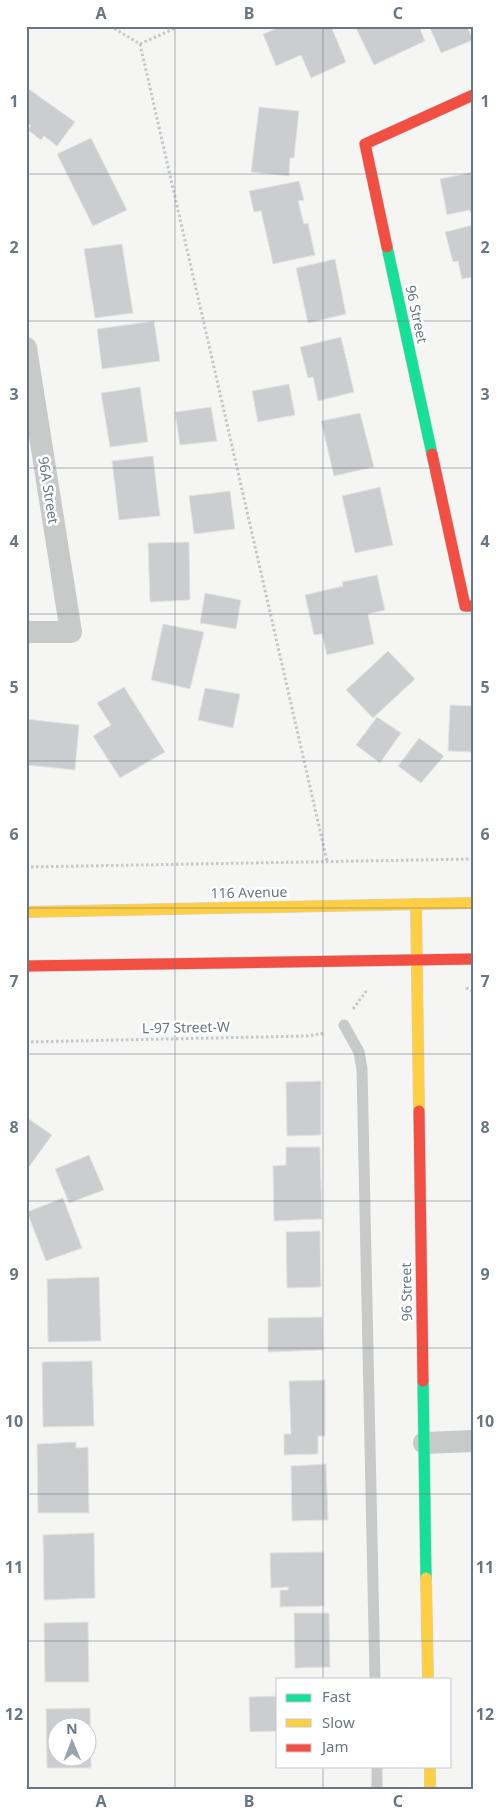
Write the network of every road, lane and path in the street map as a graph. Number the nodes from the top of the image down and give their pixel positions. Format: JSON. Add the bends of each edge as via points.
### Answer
{"nodes":[{"id":1,"x":110,"y":26,"type":"edge"},
{"id":2,"x":180,"y":26,"type":"edge"},
{"id":3,"x":140,"y":44,"type":"junction"},
{"id":4,"x":473,"y":95,"type":"edge"},
{"id":5,"x":26,"y":348,"type":"edge"},
{"id":6,"x":469,"y":606,"type":"edge"},
{"id":7,"x":26,"y":632,"type":"edge"},
{"id":8,"x":473,"y":859,"type":"edge"},
{"id":9,"x":327,"y":861,"type":"junction"},
{"id":10,"x":26,"y":867,"type":"edge"},
{"id":11,"x":473,"y":903,"type":"edge"},
{"id":12,"x":416,"y":904,"type":"junction"},
{"id":13,"x":26,"y":912,"type":"edge"},
{"id":14,"x":473,"y":959,"type":"edge"},
{"id":15,"x":417,"y":960,"type":"junction"},
{"id":16,"x":26,"y":966,"type":"edge"},
{"id":17,"x":344,"y":1025,"type":"joint"},
{"id":18,"x":26,"y":1042,"type":"edge"},
{"id":19,"x":473,"y":1441,"type":"edge"},
{"id":20,"x":424,"y":1442,"type":"junction"},
{"id":21,"x":375,"y":1678,"type":"edge"},
{"id":22,"x":428,"y":1678,"type":"edge"},
{"id":23,"x":377,"y":1768,"type":"edge"},
{"id":24,"x":430,"y":1768,"type":"edge"},
{"id":25,"x":377,"y":1789,"type":"edge"},
{"id":26,"x":430,"y":1789,"type":"edge"}],
"edges":[{"from":1,"to":3,"type":"path"},
{"from":2,"to":3,"type":"path"},
{"from":3,"to":9,"type":"path"},
{"from":4,"to":6,"type":"street","name":"96 Street","via":[[365,144]]},
{"from":5,"to":7,"type":"street","name":"96A Street","via":[[71,632]]},
{"from":8,"to":9,"type":"path"},
{"from":9,"to":10,"type":"path"},
{"from":11,"to":12,"type":"street","name":"116 Avenue"},
{"from":12,"to":13,"type":"street","name":"116 Avenue"},
{"from":12,"to":15,"type":"street","name":"96 Street"},
{"from":14,"to":15,"type":"street"},
{"from":15,"to":16,"type":"street"},
{"from":15,"to":20,"type":"street","name":"96 Street"},
{"from":17,"to":18,"type":"path","name":"L-97 Street-W","via":[[307,1036]]},
{"from":17,"to":21,"type":"lane","via":[[359,1052],[362,1069]]},
{"from":19,"to":20,"type":"street"},
{"from":20,"to":22,"type":"street","name":"96 Street"},
{"from":23,"to":25,"type":"lane"},
{"from":24,"to":26,"type":"street"}]}
